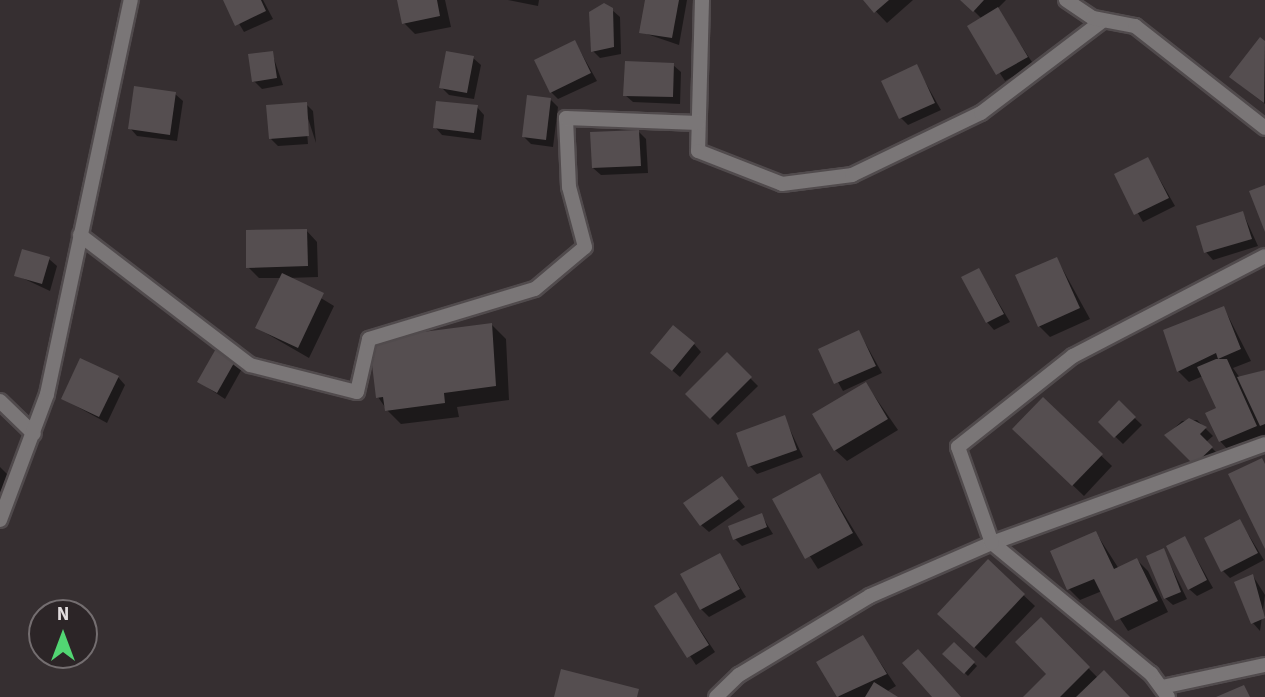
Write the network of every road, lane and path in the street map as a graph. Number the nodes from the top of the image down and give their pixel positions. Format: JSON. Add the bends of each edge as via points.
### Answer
{"nodes":[{"id":1,"x":131,"y":0,"type":"edge"},
{"id":2,"x":702,"y":0,"type":"edge"},
{"id":3,"x":1066,"y":0,"type":"edge"},
{"id":4,"x":1102,"y":20,"type":"junction"},
{"id":5,"x":698,"y":122,"type":"junction"},
{"id":6,"x":1265,"y":128,"type":"edge"},
{"id":7,"x":80,"y":235,"type":"junction"},
{"id":8,"x":1265,"y":256,"type":"edge"},
{"id":9,"x":0,"y":401,"type":"edge"},
{"id":10,"x":34,"y":434,"type":"junction"},
{"id":11,"x":1265,"y":444,"type":"edge"},
{"id":12,"x":0,"y":520,"type":"edge"},
{"id":13,"x":992,"y":542,"type":"junction"},
{"id":14,"x":1265,"y":665,"type":"edge"},
{"id":15,"x":1165,"y":692,"type":"edge"},
{"id":16,"x":716,"y":697,"type":"edge"}],
"edges":[{"from":1,"to":7,"type":"street"},
{"from":2,"to":5,"type":"street"},
{"from":3,"to":4,"type":"street"},
{"from":4,"to":5,"type":"street","via":[[981,113],[852,175],[782,184],[698,151]]},
{"from":4,"to":6,"type":"street","via":[[1135,26]]},
{"from":5,"to":7,"type":"street","via":[[566,118],[569,187],[586,247],[535,289],[369,339],[357,392],[250,365]]},
{"from":7,"to":10,"type":"street"},
{"from":8,"to":13,"type":"street","via":[[1100,340],[963,437],[958,457]]},
{"from":9,"to":10,"type":"street"},
{"from":10,"to":12,"type":"street"},
{"from":11,"to":13,"type":"street"},
{"from":13,"to":15,"type":"street"},
{"from":13,"to":16,"type":"street","via":[[824,621]]},
{"from":14,"to":15,"type":"street"}]}
